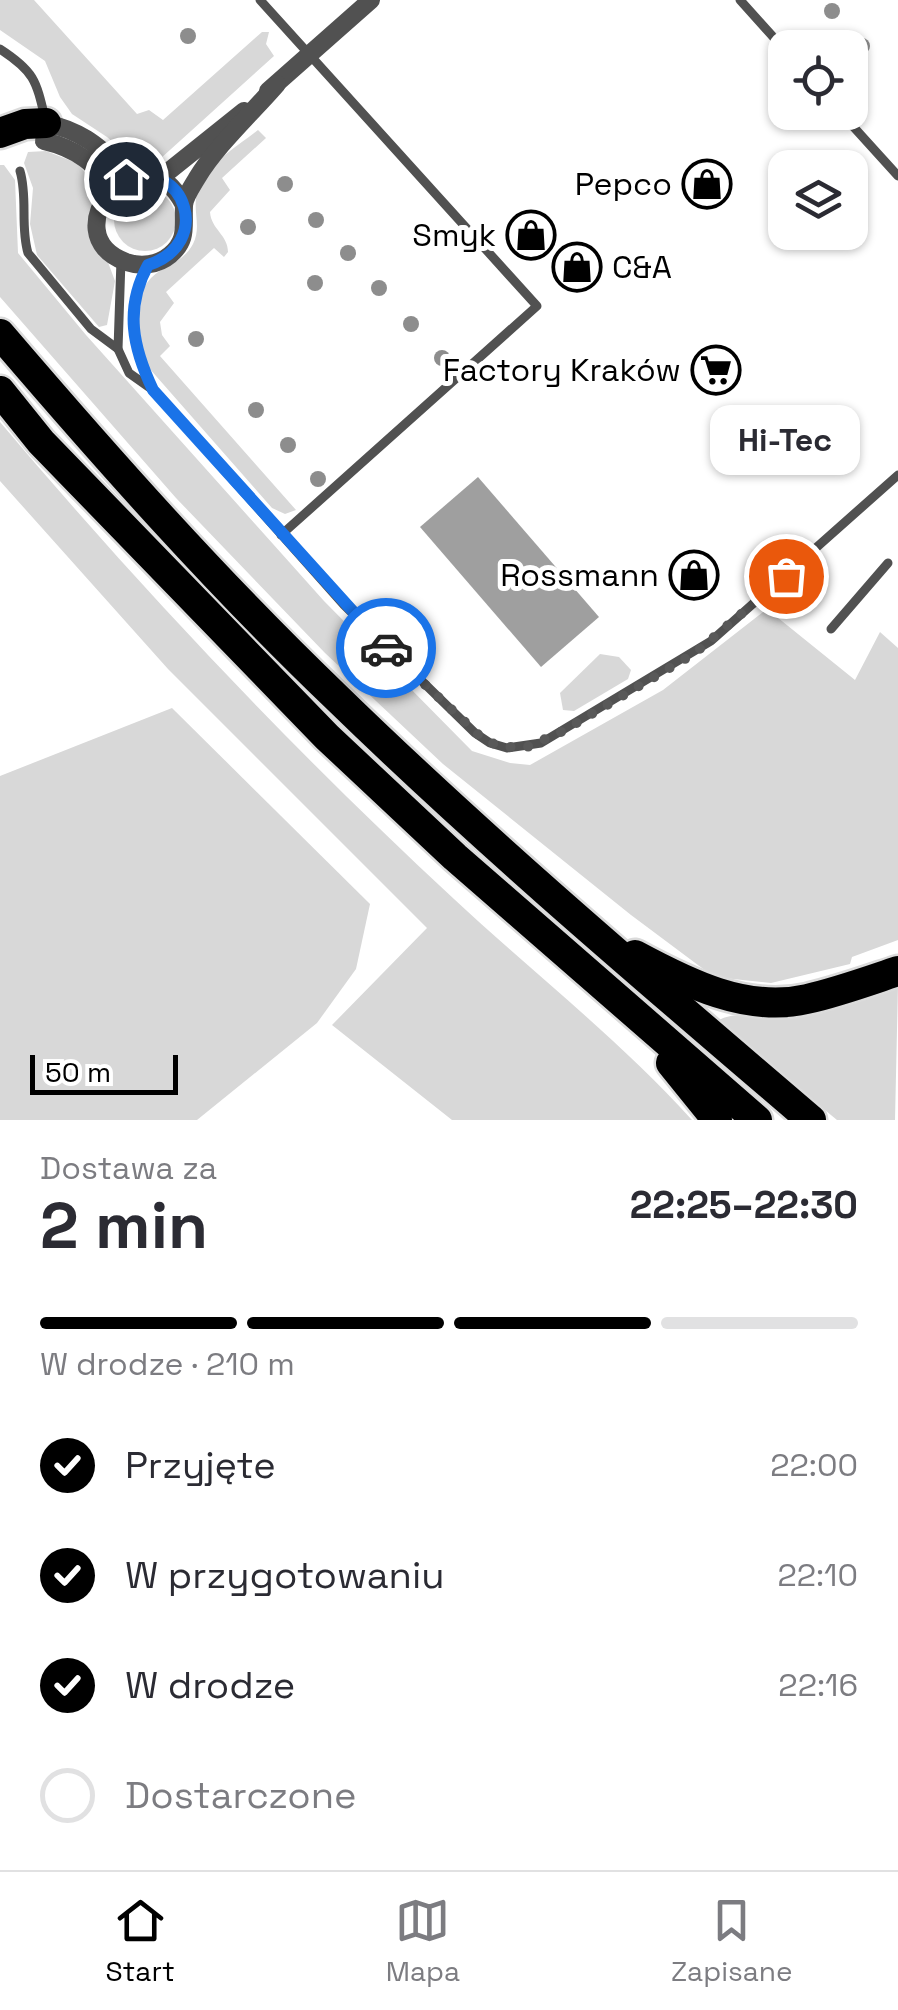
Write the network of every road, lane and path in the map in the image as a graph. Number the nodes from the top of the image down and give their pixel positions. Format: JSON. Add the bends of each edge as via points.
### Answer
{"nodes":[{"id":1,"x":260,"y":0,"type":"edge"},
{"id":2,"x":371,"y":0,"type":"edge"},
{"id":3,"x":740,"y":0,"type":"edge"},
{"id":4,"x":768,"y":31,"type":"edge"},
{"id":5,"x":0,"y":49,"type":"edge"},
{"id":6,"x":310,"y":54,"type":"junction"},
{"id":7,"x":277,"y":84,"type":"junction"},
{"id":8,"x":856,"y":130,"type":"edge"},
{"id":9,"x":45,"y":132,"type":"junction"},
{"id":10,"x":0,"y":134,"type":"edge"},
{"id":11,"x":10,"y":162,"type":"edge"},
{"id":12,"x":133,"y":176,"type":"junction"},
{"id":13,"x":898,"y":176,"type":"edge"},
{"id":14,"x":159,"y":179,"type":"junction"},
{"id":15,"x":106,"y":194,"type":"junction"},
{"id":16,"x":184,"y":205,"type":"junction"},
{"id":17,"x":121,"y":260,"type":"junction"},
{"id":18,"x":148,"y":265,"type":"junction"},
{"id":19,"x":0,"y":334,"type":"edge"},
{"id":20,"x":118,"y":349,"type":"junction"},
{"id":21,"x":153,"y":390,"type":"junction"},
{"id":22,"x":0,"y":391,"type":"edge"},
{"id":23,"x":898,"y":475,"type":"edge"},
{"id":24,"x":282,"y":535,"type":"junction"},
{"id":25,"x":888,"y":564,"type":"dead end"},
{"id":26,"x":831,"y":628,"type":"dead end"},
{"id":27,"x":585,"y":927,"type":"junction"},
{"id":28,"x":898,"y":971,"type":"edge"},
{"id":29,"x":639,"y":1021,"type":"junction"},
{"id":30,"x":718,"y":1120,"type":"edge"},
{"id":31,"x":757,"y":1120,"type":"edge"},
{"id":32,"x":811,"y":1120,"type":"edge"}],
"edges":[{"from":1,"to":6,"type":"lane"},
{"from":2,"to":6,"type":"street"},
{"from":3,"to":4,"type":"lane"},
{"from":5,"to":9,"type":"lane","via":[[34,77]]},
{"from":6,"to":7,"type":"street"},
{"from":6,"to":24,"type":"lane","via":[[538,306]]},
{"from":7,"to":14,"type":"street"},
{"from":7,"to":16,"type":"street","via":[[198,176]]},
{"from":8,"to":13,"type":"lane"},
{"from":9,"to":10,"type":"highway","via":[[25,124]]},
{"from":9,"to":11,"type":"highway"},
{"from":9,"to":12,"type":"street","via":[[66,127]]},
{"from":9,"to":15,"type":"street","via":[[90,163],[106,183]]},
{"from":11,"to":20,"type":"lane","via":[[24,183],[28,253],[91,329]]},
{"from":12,"to":14,"type":"street"},
{"from":12,"to":15,"type":"street"},
{"from":14,"to":16,"type":"street"},
{"from":15,"to":17,"type":"street","via":[[98,228]]},
{"from":16,"to":18,"type":"street","via":[[180,243]]},
{"from":17,"to":18,"type":"street"},
{"from":17,"to":20,"type":"lane"},
{"from":18,"to":21,"type":"lane","via":[[133,315],[134,344]]},
{"from":19,"to":27,"type":"highway","via":[[264,625]]},
{"from":20,"to":21,"type":"lane","via":[[128,373]]},
{"from":21,"to":24,"type":"lane"},
{"from":22,"to":29,"type":"highway","via":[[327,736]]},
{"from":23,"to":24,"type":"lane","via":[[711,642],[525,748],[498,746],[476,733]]},
{"from":25,"to":26,"type":"lane"},
{"from":27,"to":28,"type":"highway","via":[[737,1000],[804,1000]]},
{"from":27,"to":32,"type":"highway"},
{"from":29,"to":30,"type":"highway"},
{"from":29,"to":31,"type":"highway"}]}
